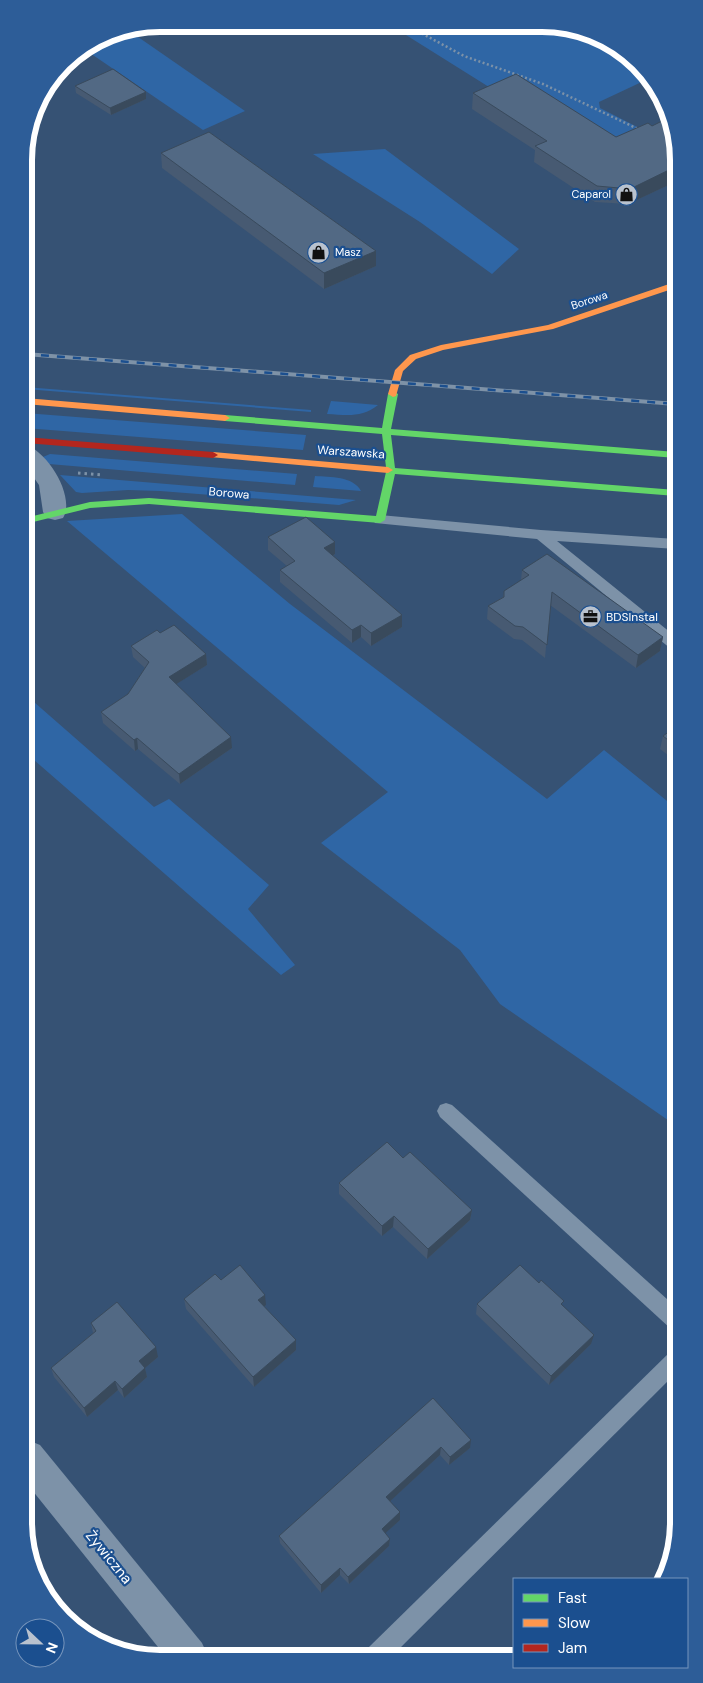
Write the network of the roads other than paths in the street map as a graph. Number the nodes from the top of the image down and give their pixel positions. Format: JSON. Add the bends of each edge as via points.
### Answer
{"nodes":[{"id":1,"x":670,"y":287,"type":"edge"},
{"id":2,"x":33,"y":402,"type":"edge"},
{"id":3,"x":386,"y":431,"type":"junction"},
{"id":4,"x":33,"y":441,"type":"edge"},
{"id":5,"x":670,"y":455,"type":"edge"},
{"id":6,"x":33,"y":460,"type":"edge"},
{"id":7,"x":390,"y":469,"type":"junction"},
{"id":8,"x":670,"y":492,"type":"edge"},
{"id":9,"x":55,"y":512,"type":"junction"},
{"id":10,"x":33,"y":519,"type":"edge"},
{"id":11,"x":380,"y":520,"type":"junction"},
{"id":12,"x":540,"y":535,"type":"junction"},
{"id":13,"x":670,"y":544,"type":"edge"},
{"id":14,"x":670,"y":640,"type":"edge"},
{"id":15,"x":446,"y":1111,"type":"dead end"},
{"id":16,"x":670,"y":1315,"type":"edge"},
{"id":17,"x":670,"y":1366,"type":"edge"},
{"id":18,"x":32,"y":1462,"type":"edge"},
{"id":19,"x":184,"y":1650,"type":"edge"},
{"id":20,"x":382,"y":1650,"type":"edge"}],
"edges":[{"from":1,"to":3,"type":"main road","name":"Borowa","via":[[550,326],[441,348],[413,357],[398,370]]},
{"from":2,"to":3,"type":"main road","name":"Warszawska"},
{"from":3,"to":5,"type":"main road","name":"Warszawska"},
{"from":3,"to":7,"type":"main road","name":"Borowa"},
{"from":4,"to":7,"type":"main road","name":"Warszawska"},
{"from":6,"to":9,"type":"street","via":[[44,471],[54,494]]},
{"from":7,"to":8,"type":"main road","name":"Warszawska"},
{"from":7,"to":11,"type":"main road"},
{"from":9,"to":10,"type":"main road","name":"Borowa"},
{"from":9,"to":11,"type":"main road","name":"Borowa","via":[[116,502],[149,501]]},
{"from":11,"to":12,"type":"lane"},
{"from":12,"to":13,"type":"lane"},
{"from":12,"to":14,"type":"lane"},
{"from":15,"to":16,"type":"lane"},
{"from":17,"to":20,"type":"lane"},
{"from":18,"to":19,"type":"street","name":"Żywiczna"}]}
